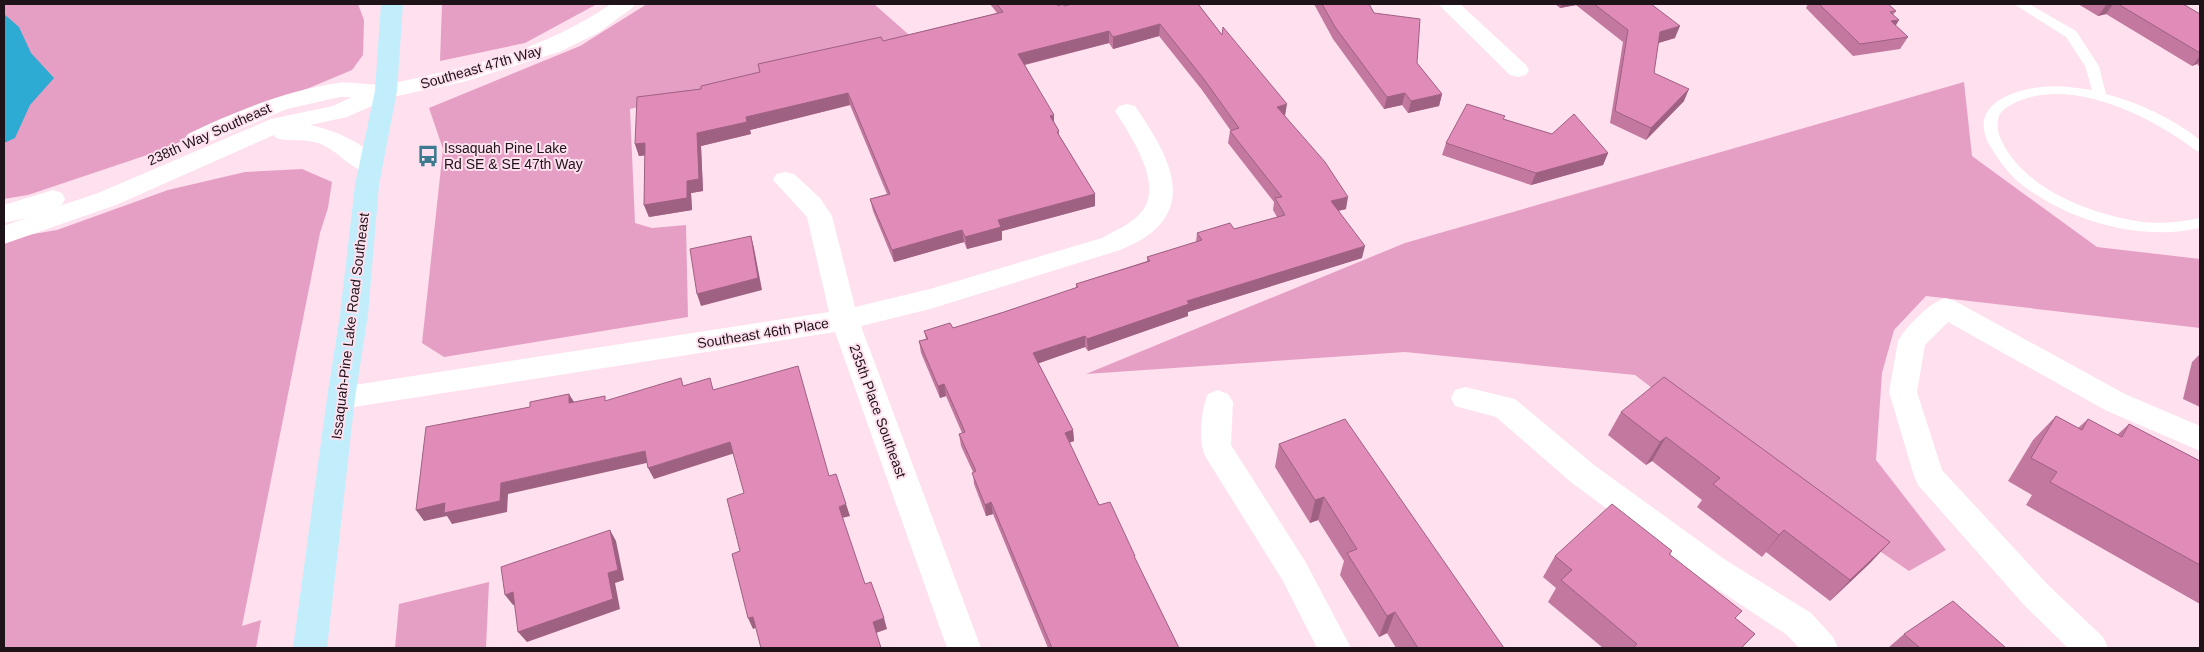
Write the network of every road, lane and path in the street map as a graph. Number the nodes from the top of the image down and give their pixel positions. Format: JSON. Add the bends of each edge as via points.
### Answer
{"nodes":[{"id":1,"x":392,"y":4,"type":"edge"},
{"id":2,"x":625,"y":4,"type":"edge"},
{"id":3,"x":1448,"y":4,"type":"edge"},
{"id":4,"x":2020,"y":4,"type":"edge"},
{"id":5,"x":1518,"y":70,"type":"dead end"},
{"id":6,"x":386,"y":91,"type":"junction"},
{"id":7,"x":2100,"y":97,"type":"junction"},
{"id":8,"x":1126,"y":110,"type":"dead end"},
{"id":9,"x":2200,"y":147,"type":"edge"},
{"id":10,"x":210,"y":152,"type":"junction"},
{"id":11,"x":370,"y":166,"type":"junction"},
{"id":12,"x":785,"y":180,"type":"dead end"},
{"id":13,"x":4,"y":214,"type":"edge"},
{"id":14,"x":2200,"y":223,"type":"edge"},
{"id":15,"x":4,"y":235,"type":"edge"},
{"id":16,"x":845,"y":320,"type":"junction"},
{"id":17,"x":341,"y":398,"type":"junction"},
{"id":18,"x":1465,"y":398,"type":"dead end"},
{"id":19,"x":1218,"y":402,"type":"dead end"},
{"id":20,"x":2200,"y":439,"type":"edge"},
{"id":21,"x":310,"y":648,"type":"edge"},
{"id":22,"x":964,"y":648,"type":"edge"},
{"id":23,"x":1334,"y":648,"type":"edge"},
{"id":24,"x":1821,"y":648,"type":"edge"},
{"id":25,"x":2091,"y":648,"type":"edge"}],
"edges":[{"from":1,"to":6,"type":"main road","name":"Issaquah-Pine Lake Road Southeast"},
{"from":2,"to":6,"type":"street","name":"Southeast 47th Way","via":[[590,28],[551,47],[455,77]]},
{"from":3,"to":5,"type":"street"},
{"from":4,"to":7,"type":"lane","via":[[2071,34],[2092,66]]},
{"from":6,"to":10,"type":"street","name":"238th Way Southeast","via":[[339,112],[279,124]]},
{"from":6,"to":11,"type":"main road","name":"Issaquah-Pine Lake Road Southeast"},
{"from":6,"to":13,"type":"street","name":"238th Way Southeast","via":[[340,90],[281,103],[108,178]]},
{"from":7,"to":9,"type":"lane","via":[[2137,109],[2171,126]]},
{"from":7,"to":14,"type":"lane","via":[[2064,91],[2031,92],[2007,100],[1993,114],[1990,133],[2000,155],[2023,178],[2056,200],[2096,216],[2138,226],[2175,228]]},
{"from":8,"to":16,"type":"street","name":"Southeast 46th Place","via":[[1156,159],[1161,174],[1157,210],[1129,236],[930,299]]},
{"from":10,"to":11,"type":"street","name":"238th Way Southeast","via":[[272,135],[302,131],[325,135]]},
{"from":10,"to":15,"type":"street","name":"238th Way Southeast","via":[[107,198]]},
{"from":11,"to":17,"type":"main road","name":"Issaquah-Pine Lake Road Southeast","via":[[354,315]]},
{"from":12,"to":16,"type":"street","name":"235th Place Southeast","via":[[819,216]]},
{"from":16,"to":17,"type":"street","name":"Southeast 46th Place"},
{"from":16,"to":22,"type":"street","name":"235th Place Southeast"},
{"from":17,"to":21,"type":"main road","name":"Issaquah-Pine Lake Road Southeast"},
{"from":18,"to":24,"type":"street","via":[[1505,407],[1583,474],[1713,569],[1799,624]]},
{"from":19,"to":23,"type":"street","via":[[1216,447],[1294,571]]},
{"from":20,"to":25,"type":"street","via":[[2114,402],[1945,308],[1912,341],[1903,392],[1929,476],[2037,596]]}]}
